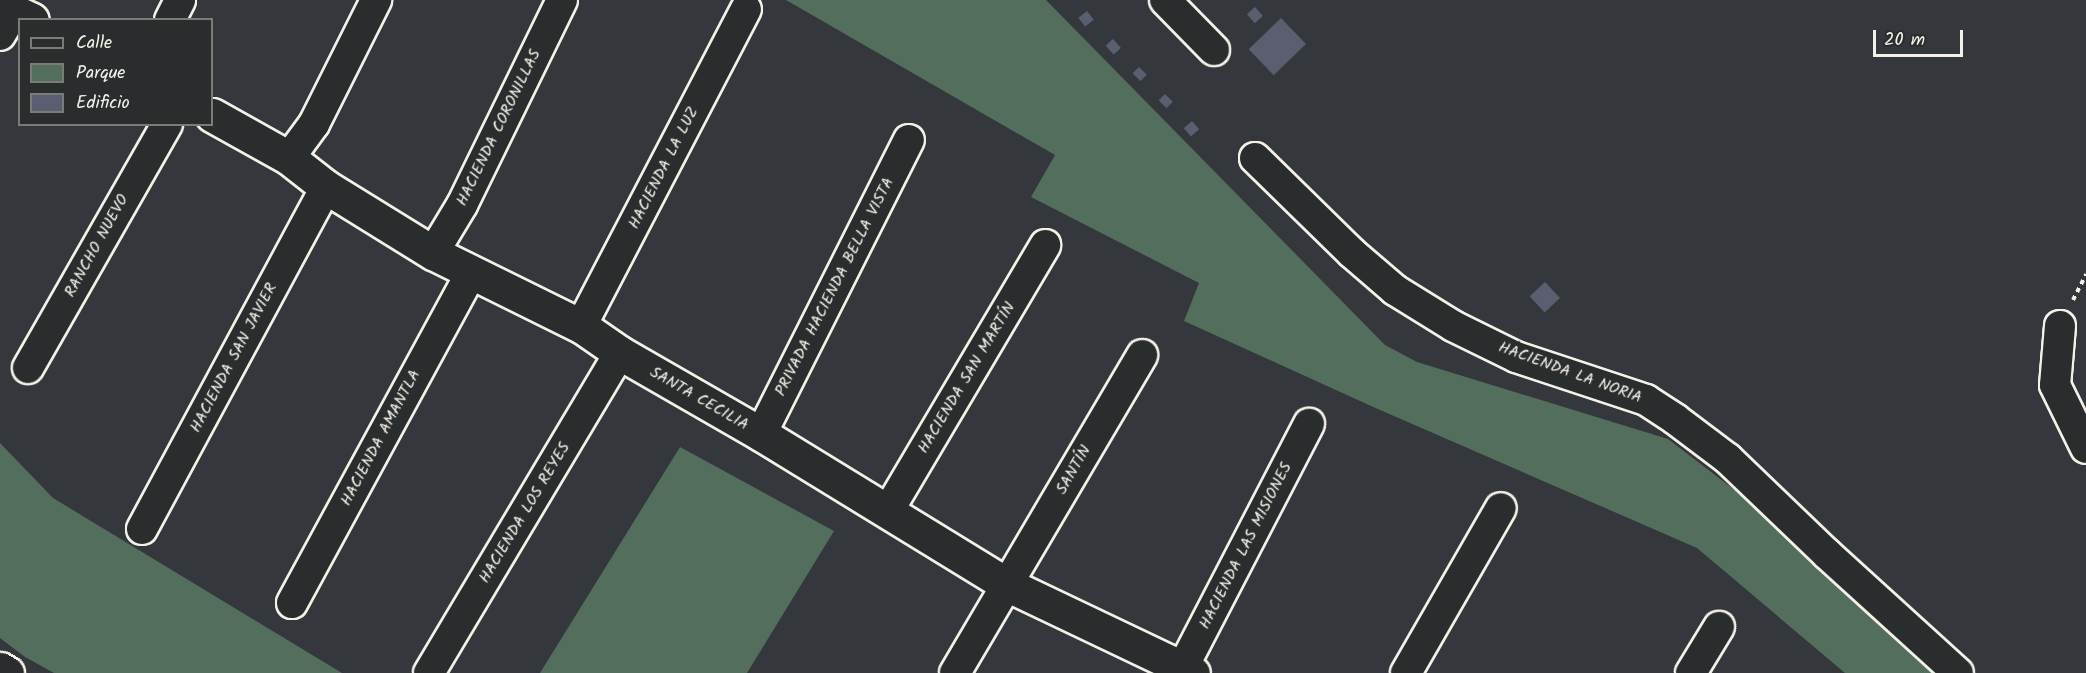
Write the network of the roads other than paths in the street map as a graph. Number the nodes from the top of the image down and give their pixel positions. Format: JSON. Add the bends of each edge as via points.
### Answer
{"nodes":[{"id":1,"x":180,"y":0,"type":"edge"},
{"id":2,"x":376,"y":0,"type":"edge"},
{"id":3,"x":562,"y":0,"type":"edge"},
{"id":4,"x":1165,"y":0,"type":"edge"},
{"id":5,"x":746,"y":9,"type":"dead end"},
{"id":6,"x":171,"y":18,"type":"edge"},
{"id":7,"x":1215,"y":50,"type":"dead end"},
{"id":8,"x":213,"y":116,"type":"edge"},
{"id":9,"x":166,"y":126,"type":"edge"},
{"id":10,"x":909,"y":140,"type":"dead end"},
{"id":11,"x":289,"y":158,"type":"junction"},
{"id":12,"x":1255,"y":158,"type":"dead end"},
{"id":13,"x":326,"y":187,"type":"junction"},
{"id":14,"x":1046,"y":245,"type":"dead end"},
{"id":15,"x":432,"y":253,"type":"junction"},
{"id":16,"x":471,"y":273,"type":"junction"},
{"id":17,"x":2060,"y":326,"type":"dead end"},
{"id":18,"x":581,"y":327,"type":"junction"},
{"id":19,"x":620,"y":353,"type":"junction"},
{"id":20,"x":1142,"y":355,"type":"dead end"},
{"id":21,"x":28,"y":368,"type":"dead end"},
{"id":22,"x":1309,"y":424,"type":"dead end"},
{"id":23,"x":761,"y":434,"type":"junction"},
{"id":24,"x":2086,"y":448,"type":"edge"},
{"id":25,"x":1502,"y":508,"type":"dead end"},
{"id":26,"x":888,"y":511,"type":"junction"},
{"id":27,"x":142,"y":530,"type":"dead end"},
{"id":28,"x":1006,"y":584,"type":"junction"},
{"id":29,"x":292,"y":603,"type":"dead end"},
{"id":30,"x":1719,"y":627,"type":"dead end"},
{"id":31,"x":0,"y":669,"type":"edge"},
{"id":32,"x":1188,"y":670,"type":"edge"},
{"id":33,"x":6,"y":673,"type":"edge"},
{"id":34,"x":429,"y":673,"type":"edge"},
{"id":35,"x":955,"y":673,"type":"edge"},
{"id":36,"x":1406,"y":673,"type":"edge"},
{"id":37,"x":1692,"y":673,"type":"edge"},
{"id":38,"x":1958,"y":673,"type":"edge"}],
"edges":[{"from":1,"to":6,"type":"street"},
{"from":2,"to":11,"type":"street","via":[[314,124]]},
{"from":3,"to":15,"type":"street","name":"HACIENDA CORONILLAS","via":[[462,205]]},
{"from":4,"to":7,"type":"street"},
{"from":5,"to":18,"type":"street","name":"HACIENDA LA LUZ"},
{"from":8,"to":11,"type":"street","name":"SANTA CECILIA"},
{"from":9,"to":21,"type":"street","name":"RANCHO NUEVO"},
{"from":10,"to":23,"type":"street","name":"PRIVADA HACIENDA BELLA VISTA"},
{"from":11,"to":13,"type":"street","name":"SANTA CECILIA"},
{"from":12,"to":38,"type":"street","name":"HACIENDA LA NORIA","via":[[1352,253],[1387,282],[1453,326],[1516,357],[1646,400],[1675,419],[1728,459]]},
{"from":13,"to":15,"type":"street","name":"SANTA CECILIA"},
{"from":13,"to":27,"type":"street","name":"HACIENDA SAN JAVIER"},
{"from":14,"to":26,"type":"street","name":"HACIENDA SAN MARTÍN"},
{"from":15,"to":16,"type":"street","name":"SANTA CECILIA"},
{"from":16,"to":18,"type":"street","name":"SANTA CECILIA"},
{"from":16,"to":29,"type":"street","name":"HACIENDA AMANTLA"},
{"from":17,"to":24,"type":"street","via":[[2055,386]]},
{"from":18,"to":19,"type":"street","name":"SANTA CECILIA"},
{"from":19,"to":23,"type":"street","name":"SANTA CECILIA"},
{"from":19,"to":34,"type":"street","name":"HACIENDA LOS REYES"},
{"from":20,"to":28,"type":"street","name":"SANTÍN"},
{"from":22,"to":32,"type":"street","name":"HACIENDA LAS MISIONES"},
{"from":23,"to":26,"type":"street","name":"SANTA CECILIA"},
{"from":25,"to":36,"type":"street"},
{"from":26,"to":28,"type":"street","name":"SANTA CECILIA"},
{"from":28,"to":32,"type":"street","name":"SANTA CECILIA"},
{"from":28,"to":35,"type":"street","name":"SANTÍN"},
{"from":30,"to":37,"type":"street"},
{"from":31,"to":33,"type":"street"}]}
